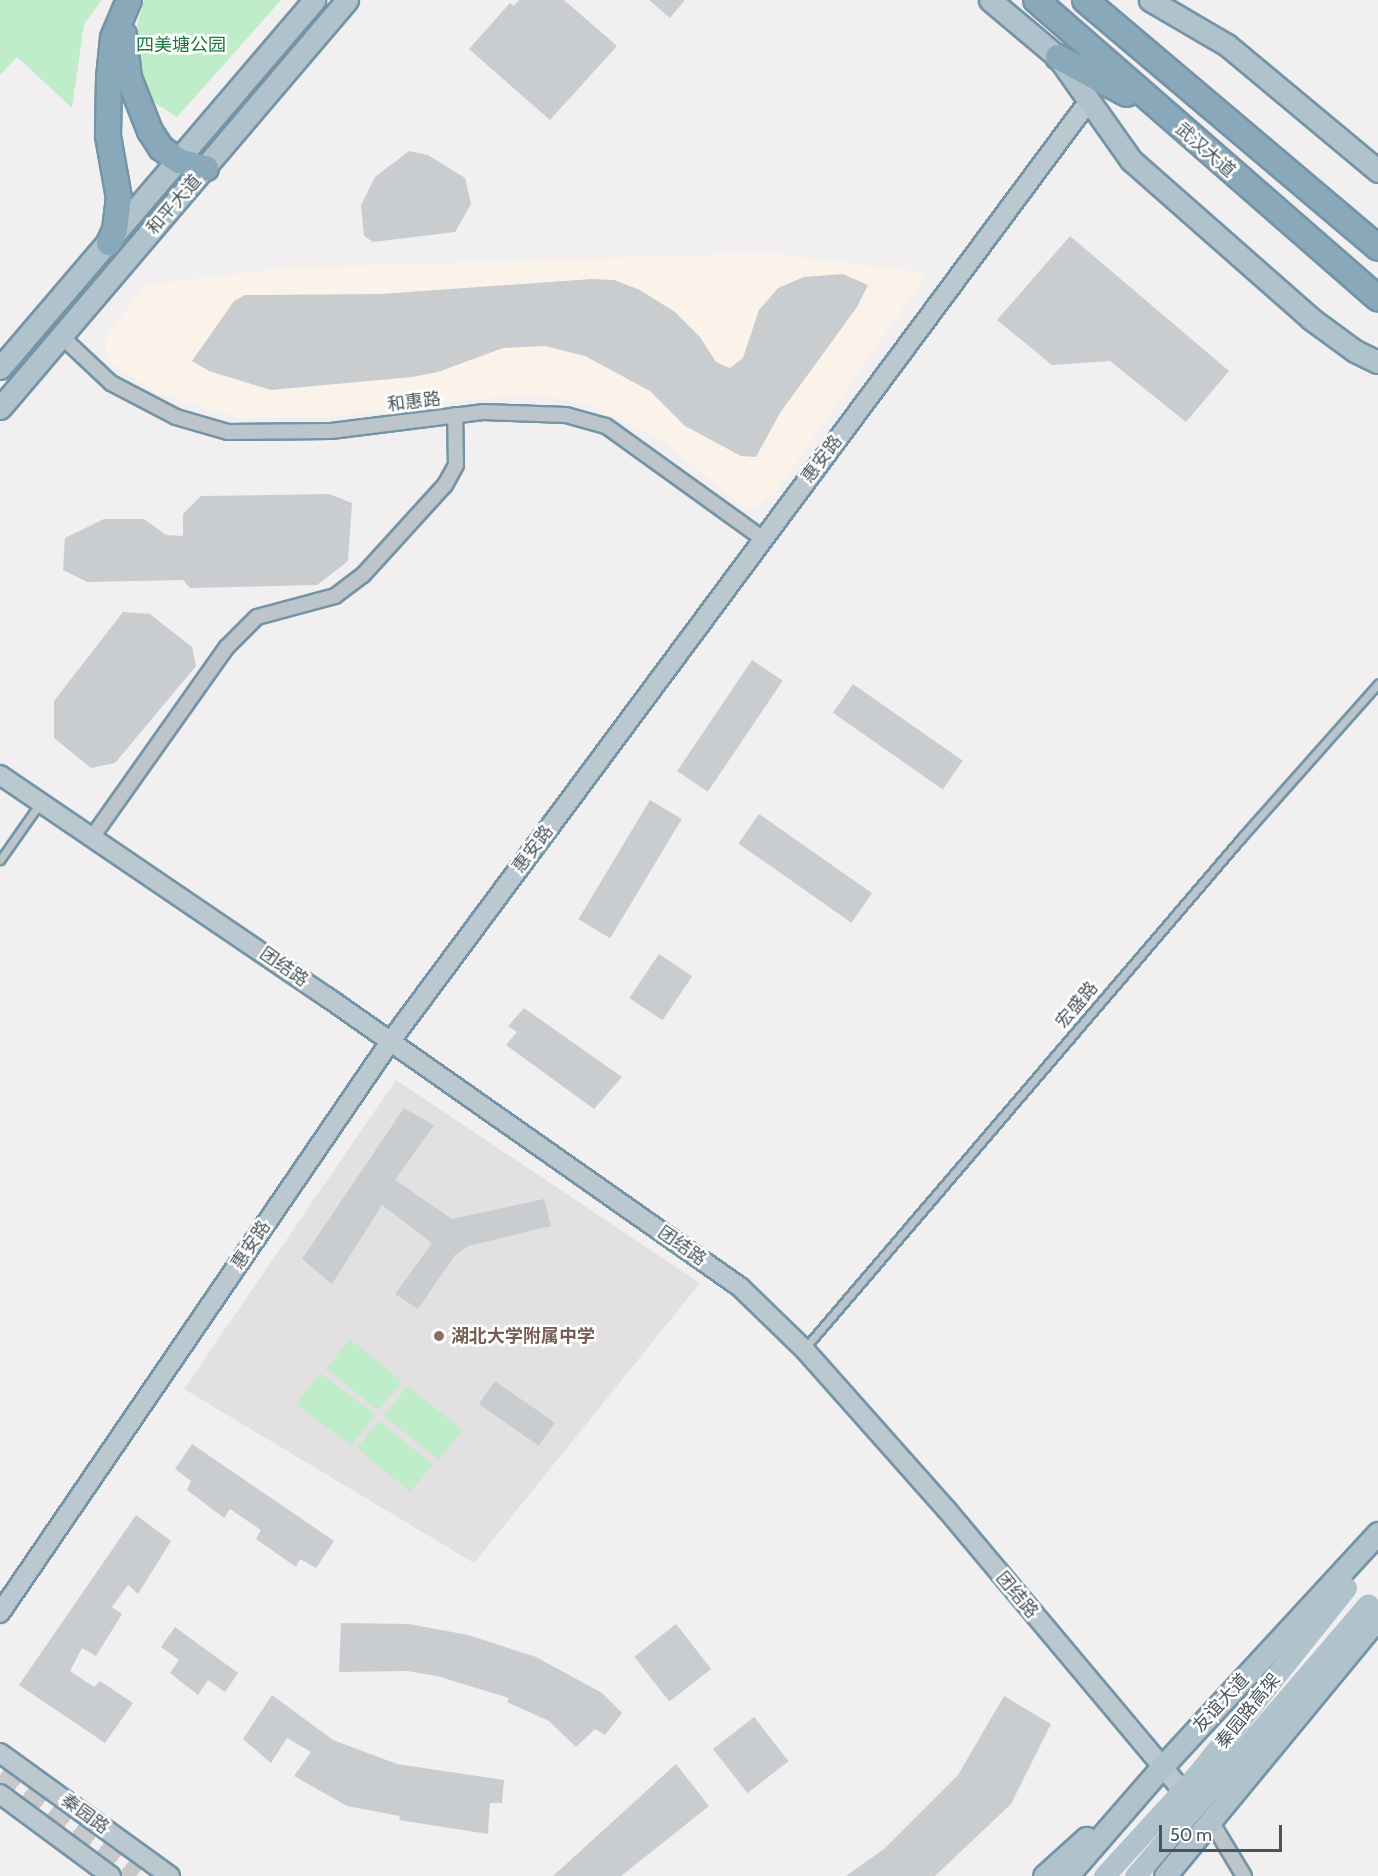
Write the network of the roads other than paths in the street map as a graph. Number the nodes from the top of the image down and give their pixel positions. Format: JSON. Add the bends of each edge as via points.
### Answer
{"nodes":[{"id":1,"x":130,"y":0,"type":"edge"},
{"id":2,"x":314,"y":0,"type":"edge"},
{"id":3,"x":346,"y":0,"type":"edge"},
{"id":4,"x":990,"y":0,"type":"edge"},
{"id":5,"x":1036,"y":0,"type":"edge"},
{"id":6,"x":1085,"y":0,"type":"edge"},
{"id":7,"x":1106,"y":0,"type":"edge"},
{"id":8,"x":1157,"y":2,"type":"edge"},
{"id":9,"x":1058,"y":57,"type":"junction"},
{"id":10,"x":1157,"y":61,"type":"junction"},
{"id":11,"x":1088,"y":102,"type":"junction"},
{"id":12,"x":1160,"y":111,"type":"junction"},
{"id":13,"x":179,"y":161,"type":"junction"},
{"id":14,"x":206,"y":168,"type":"junction"},
{"id":15,"x":1378,"y":171,"type":"edge"},
{"id":16,"x":1372,"y":242,"type":"edge"},
{"id":17,"x":109,"y":243,"type":"junction"},
{"id":18,"x":1326,"y":256,"type":"junction"},
{"id":19,"x":1378,"y":298,"type":"edge"},
{"id":20,"x":1378,"y":313,"type":"edge"},
{"id":21,"x":61,"y":336,"type":"junction"},
{"id":22,"x":1378,"y":362,"type":"edge"},
{"id":23,"x":0,"y":368,"type":"edge"},
{"id":24,"x":0,"y":408,"type":"edge"},
{"id":25,"x":455,"y":415,"type":"junction"},
{"id":26,"x":763,"y":539,"type":"junction"},
{"id":27,"x":1378,"y":684,"type":"edge"},
{"id":28,"x":0,"y":770,"type":"edge"},
{"id":29,"x":0,"y":775,"type":"edge"},
{"id":30,"x":39,"y":800,"type":"junction"},
{"id":31,"x":93,"y":836,"type":"junction"},
{"id":32,"x":0,"y":860,"type":"edge"},
{"id":33,"x":390,"y":1042,"type":"junction"},
{"id":34,"x":804,"y":1349,"type":"junction"},
{"id":35,"x":1378,"y":1534,"type":"edge"},
{"id":36,"x":1375,"y":1606,"type":"edge"},
{"id":37,"x":0,"y":1613,"type":"edge"},
{"id":38,"x":0,"y":1753,"type":"edge"},
{"id":39,"x":1161,"y":1768,"type":"junction"},
{"id":40,"x":0,"y":1794,"type":"edge"},
{"id":41,"x":1129,"y":1805,"type":"junction"},
{"id":42,"x":1212,"y":1823,"type":"junction"},
{"id":43,"x":111,"y":1876,"type":"edge"},
{"id":44,"x":170,"y":1876,"type":"edge"},
{"id":45,"x":1044,"y":1876,"type":"edge"},
{"id":46,"x":1067,"y":1876,"type":"edge"},
{"id":47,"x":1104,"y":1876,"type":"edge"},
{"id":48,"x":1135,"y":1876,"type":"edge"},
{"id":49,"x":1165,"y":1876,"type":"edge"},
{"id":50,"x":1244,"y":1876,"type":"edge"}],
"edges":[{"from":1,"to":13,"type":"highway","via":[[124,39],[129,78],[150,131],[161,148]]},
{"from":1,"to":17,"type":"highway","via":[[113,38],[109,78],[108,136],[119,198],[115,230]]},
{"from":2,"to":13,"type":"main road","name":"和平大道"},
{"from":3,"to":14,"type":"main road","name":"和平大道"},
{"from":4,"to":9,"type":"main road"},
{"from":5,"to":12,"type":"highway","name":"武汉大道"},
{"from":6,"to":10,"type":"highway","name":"武汉大道"},
{"from":7,"to":10,"type":"highway"},
{"from":8,"to":15,"type":"main road","via":[[1227,45]]},
{"from":9,"to":11,"type":"main road"},
{"from":9,"to":12,"type":"highway"},
{"from":10,"to":16,"type":"highway","name":"武汉大道"},
{"from":11,"to":22,"type":"main road","via":[[1131,160],[1310,318],[1355,351]]},
{"from":11,"to":26,"type":"street","name":"惠安路"},
{"from":12,"to":18,"type":"highway","name":"武汉大道"},
{"from":13,"to":14,"type":"highway"},
{"from":13,"to":17,"type":"main road","name":"和平大道"},
{"from":14,"to":21,"type":"main road","name":"和平大道"},
{"from":17,"to":23,"type":"main road","name":"和平大道"},
{"from":18,"to":19,"type":"highway","name":"武汉大道"},
{"from":18,"to":20,"type":"highway"},
{"from":21,"to":24,"type":"main road","name":"和平大道"},
{"from":21,"to":25,"type":"street","name":"和惠路","via":[[111,383],[176,417],[228,432],[332,431]]},
{"from":25,"to":26,"type":"street","name":"和惠路","via":[[483,412],[566,416],[606,426]]},
{"from":25,"to":31,"type":"street","via":[[456,465],[445,485],[363,575],[335,596],[257,617],[221,656]]},
{"from":26,"to":33,"type":"street","name":"惠安路"},
{"from":27,"to":34,"type":"lane","name":"宏盛路","via":[[1227,854]]},
{"from":28,"to":30,"type":"street","name":"团结路"},
{"from":29,"to":30,"type":"street","name":"团结路"},
{"from":30,"to":31,"type":"street","name":"团结路"},
{"from":30,"to":32,"type":"lane"},
{"from":31,"to":33,"type":"street","name":"团结路"},
{"from":33,"to":34,"type":"street","name":"团结路","via":[[740,1287]]},
{"from":33,"to":37,"type":"street","name":"惠安路"},
{"from":34,"to":39,"type":"street","name":"团结路","via":[[947,1510]]},
{"from":35,"to":39,"type":"main road","name":"友谊大道"},
{"from":35,"to":47,"type":"main road","name":"秦园路高架","bridge":true,"via":[[1346,1588],[1193,1779]]},
{"from":36,"to":42,"type":"main road"},
{"from":36,"to":48,"type":"main road","name":"秦园路高架","bridge":true},
{"from":38,"to":44,"type":"street","name":"秦园路"},
{"from":39,"to":41,"type":"main road","name":"友谊大道"},
{"from":39,"to":42,"type":"street","name":"团结路"},
{"from":40,"to":43,"type":"street","name":"秦园路"},
{"from":41,"to":45,"type":"main road"},
{"from":41,"to":46,"type":"main road","name":"友谊大道"},
{"from":42,"to":49,"type":"main road"},
{"from":42,"to":50,"type":"street"}]}
